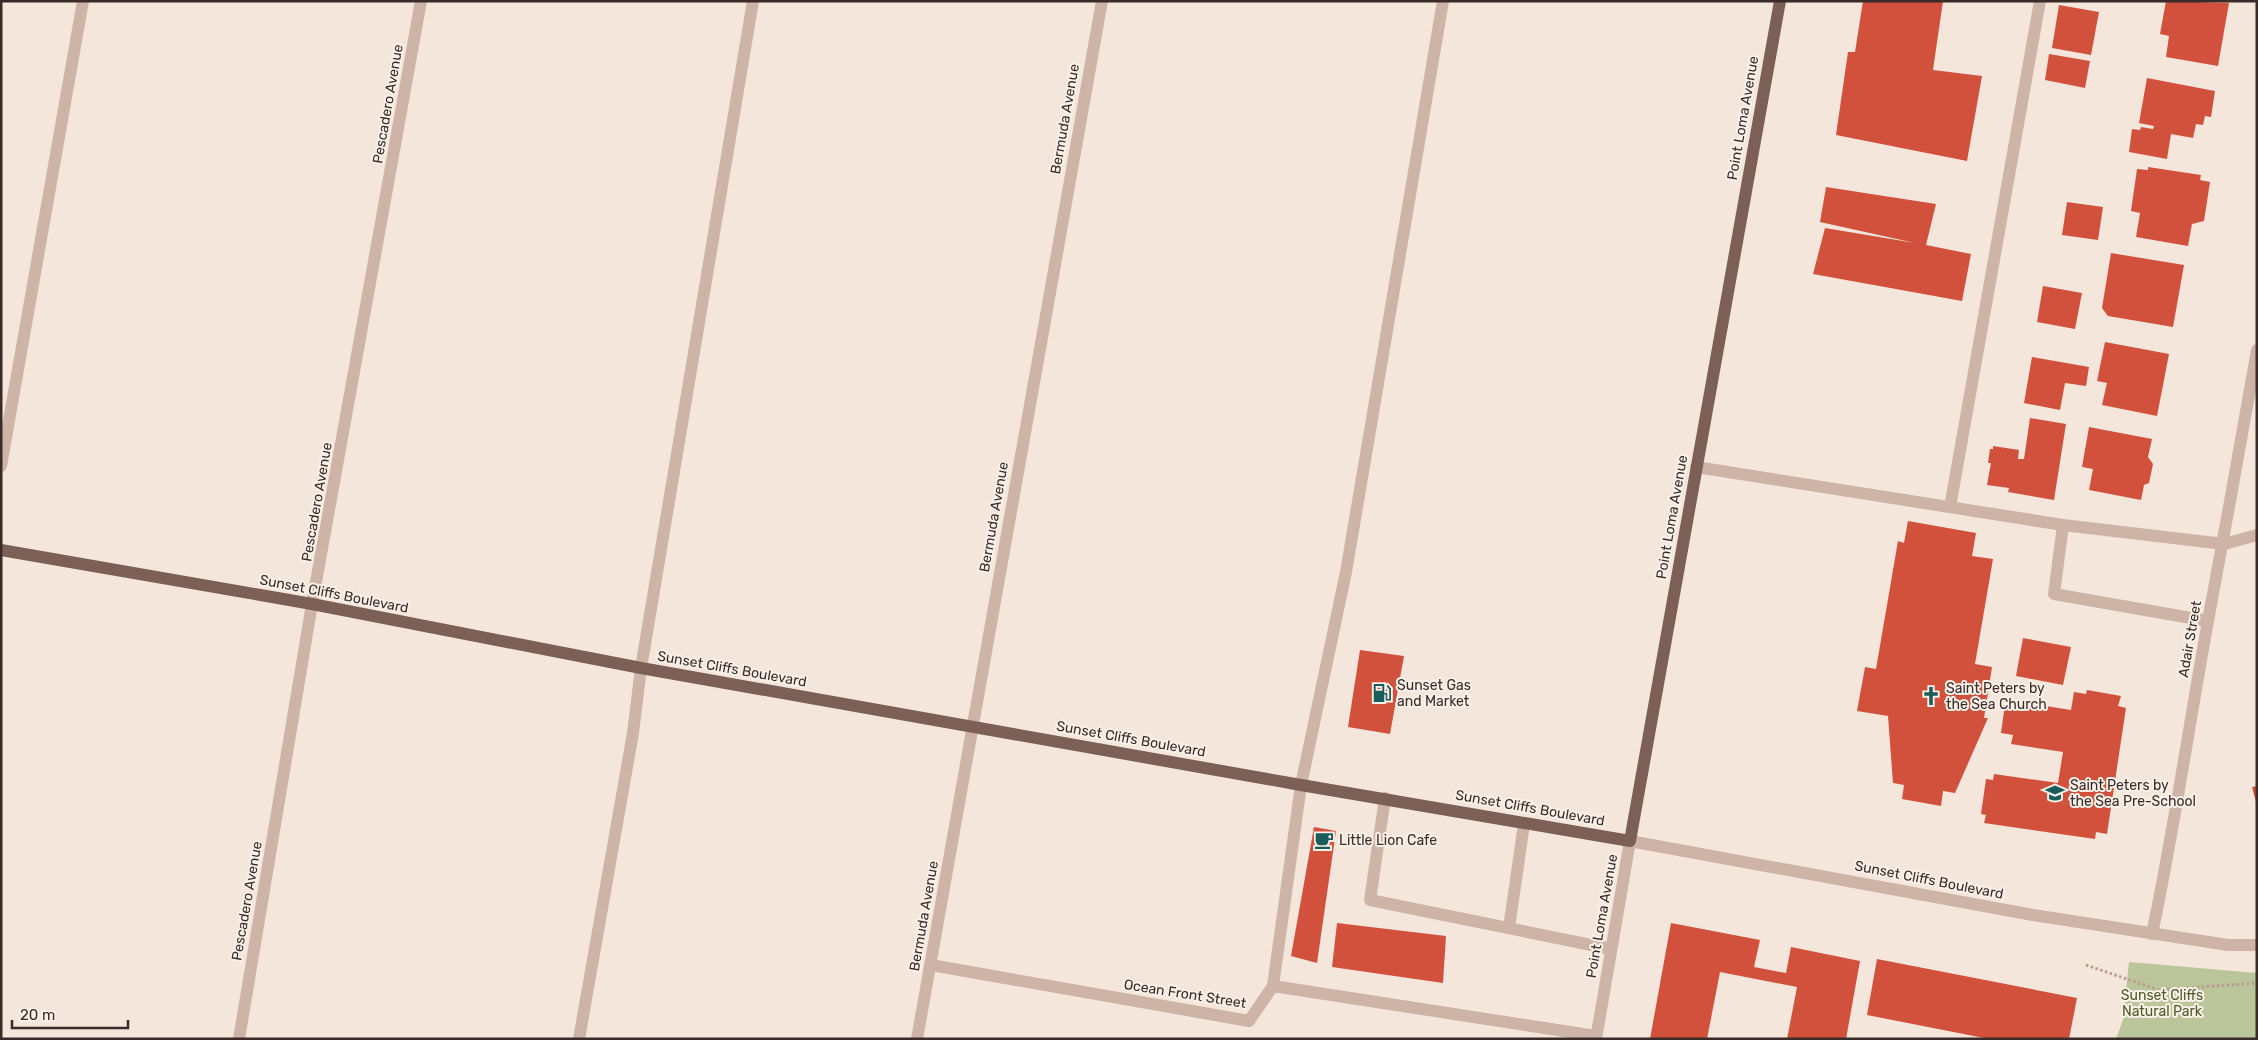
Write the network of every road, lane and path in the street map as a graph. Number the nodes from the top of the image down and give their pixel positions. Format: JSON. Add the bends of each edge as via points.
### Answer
{"nodes":[{"id":1,"x":83,"y":1,"type":"edge"},
{"id":2,"x":421,"y":1,"type":"edge"},
{"id":3,"x":753,"y":1,"type":"edge"},
{"id":4,"x":1102,"y":1,"type":"edge"},
{"id":5,"x":1443,"y":1,"type":"edge"},
{"id":6,"x":1780,"y":1,"type":"edge"},
{"id":7,"x":2040,"y":1,"type":"edge"},
{"id":8,"x":2257,"y":350,"type":"edge"},
{"id":9,"x":1,"y":466,"type":"edge"},
{"id":10,"x":1696,"y":467,"type":"junction"},
{"id":11,"x":1950,"y":507,"type":"junction"},
{"id":12,"x":2063,"y":525,"type":"junction"},
{"id":13,"x":2257,"y":535,"type":"edge"},
{"id":14,"x":2224,"y":544,"type":"junction"},
{"id":15,"x":1,"y":550,"type":"edge"},
{"id":16,"x":312,"y":604,"type":"junction"},
{"id":17,"x":2208,"y":621,"type":"junction"},
{"id":18,"x":641,"y":668,"type":"junction"},
{"id":19,"x":974,"y":727,"type":"junction"},
{"id":20,"x":1301,"y":785,"type":"junction"},
{"id":21,"x":1385,"y":798,"type":"junction"},
{"id":22,"x":1524,"y":824,"type":"junction"},
{"id":23,"x":1630,"y":840,"type":"junction"},
{"id":24,"x":1508,"y":928,"type":"junction"},
{"id":25,"x":2152,"y":934,"type":"junction"},
{"id":26,"x":2257,"y":945,"type":"edge"},
{"id":27,"x":1611,"y":949,"type":"junction"},
{"id":28,"x":931,"y":964,"type":"junction"},
{"id":29,"x":2086,"y":965,"type":"dead end"},
{"id":30,"x":2257,"y":983,"type":"edge"},
{"id":31,"x":1273,"y":986,"type":"junction"},
{"id":32,"x":1596,"y":1037,"type":"edge"},
{"id":33,"x":239,"y":1039,"type":"edge"},
{"id":34,"x":579,"y":1039,"type":"edge"},
{"id":35,"x":917,"y":1039,"type":"edge"}],
"edges":[{"from":1,"to":9,"type":"street"},
{"from":2,"to":16,"type":"street","name":"Pescadero Avenue"},
{"from":3,"to":18,"type":"street"},
{"from":4,"to":19,"type":"street","name":"Bermuda Avenue","via":[[980,678]]},
{"from":5,"to":20,"type":"street","via":[[1346,572]]},
{"from":6,"to":10,"type":"main road","name":"Point Loma Avenue"},
{"from":7,"to":11,"type":"street"},
{"from":8,"to":14,"type":"street","name":"Adair Street"},
{"from":10,"to":11,"type":"street"},
{"from":10,"to":23,"type":"main road","name":"Point Loma Avenue"},
{"from":11,"to":12,"type":"street"},
{"from":12,"to":14,"type":"street"},
{"from":12,"to":17,"type":"street","via":[[2054,594]]},
{"from":13,"to":14,"type":"street"},
{"from":14,"to":17,"type":"street","name":"Adair Street"},
{"from":15,"to":16,"type":"main road","name":"Sunset Cliffs Boulevard"},
{"from":16,"to":18,"type":"main road","name":"Sunset Cliffs Boulevard"},
{"from":16,"to":33,"type":"street","name":"Pescadero Avenue"},
{"from":17,"to":25,"type":"street","name":"Adair Street"},
{"from":18,"to":19,"type":"main road","name":"Sunset Cliffs Boulevard"},
{"from":18,"to":34,"type":"street"},
{"from":19,"to":20,"type":"main road","name":"Sunset Cliffs Boulevard"},
{"from":19,"to":28,"type":"street","name":"Bermuda Avenue"},
{"from":20,"to":21,"type":"main road","name":"Sunset Cliffs Boulevard"},
{"from":20,"to":31,"type":"street"},
{"from":21,"to":22,"type":"main road","name":"Sunset Cliffs Boulevard"},
{"from":21,"to":24,"type":"street","via":[[1370,900]]},
{"from":22,"to":23,"type":"main road","name":"Sunset Cliffs Boulevard"},
{"from":22,"to":24,"type":"street"},
{"from":23,"to":25,"type":"street","name":"Sunset Cliffs Boulevard"},
{"from":23,"to":27,"type":"street","name":"Point Loma Avenue"},
{"from":24,"to":27,"type":"street"},
{"from":25,"to":26,"type":"street","name":"Sunset Cliffs Boulevard","via":[[2228,945]]},
{"from":27,"to":32,"type":"street","name":"Point Loma Avenue"},
{"from":28,"to":31,"type":"street","name":"Ocean Front Street","via":[[1249,1021]]},
{"from":28,"to":35,"type":"street","name":"Bermuda Avenue"},
{"from":29,"to":30,"type":"path","via":[[2159,990]]},
{"from":31,"to":32,"type":"street"}]}
